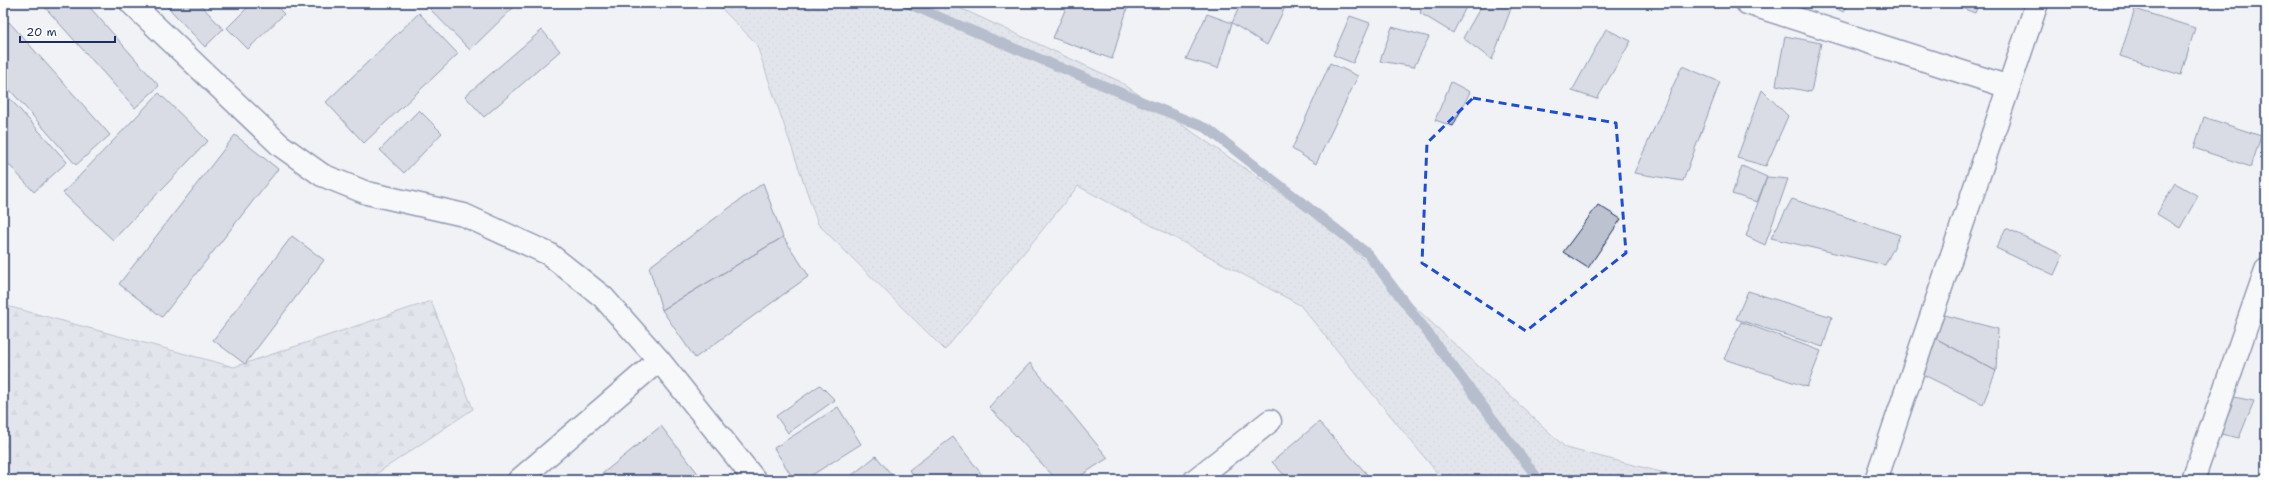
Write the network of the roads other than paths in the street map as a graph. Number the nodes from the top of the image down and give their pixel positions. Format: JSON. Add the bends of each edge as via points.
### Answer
{"nodes":[{"id":1,"x":131,"y":3,"type":"edge"},
{"id":2,"x":1747,"y":3,"type":"edge"},
{"id":3,"x":2037,"y":3,"type":"edge"},
{"id":4,"x":2009,"y":87,"type":"junction"},
{"id":5,"x":2266,"y":270,"type":"edge"},
{"id":6,"x":659,"y":360,"type":"junction"},
{"id":7,"x":1270,"y":421,"type":"dead end"},
{"id":8,"x":519,"y":480,"type":"edge"},
{"id":9,"x":755,"y":480,"type":"edge"},
{"id":10,"x":1195,"y":480,"type":"edge"},
{"id":11,"x":1876,"y":480,"type":"edge"},
{"id":12,"x":2192,"y":480,"type":"edge"}],
"edges":[{"from":1,"to":6,"type":"street","via":[[280,146],[322,175],[367,193],[464,215],[549,254],[603,297]]},
{"from":2,"to":4,"type":"street"},
{"from":3,"to":4,"type":"street"},
{"from":4,"to":11,"type":"street"},
{"from":5,"to":12,"type":"street"},
{"from":6,"to":8,"type":"street"},
{"from":6,"to":9,"type":"street"},
{"from":7,"to":10,"type":"street"}]}
